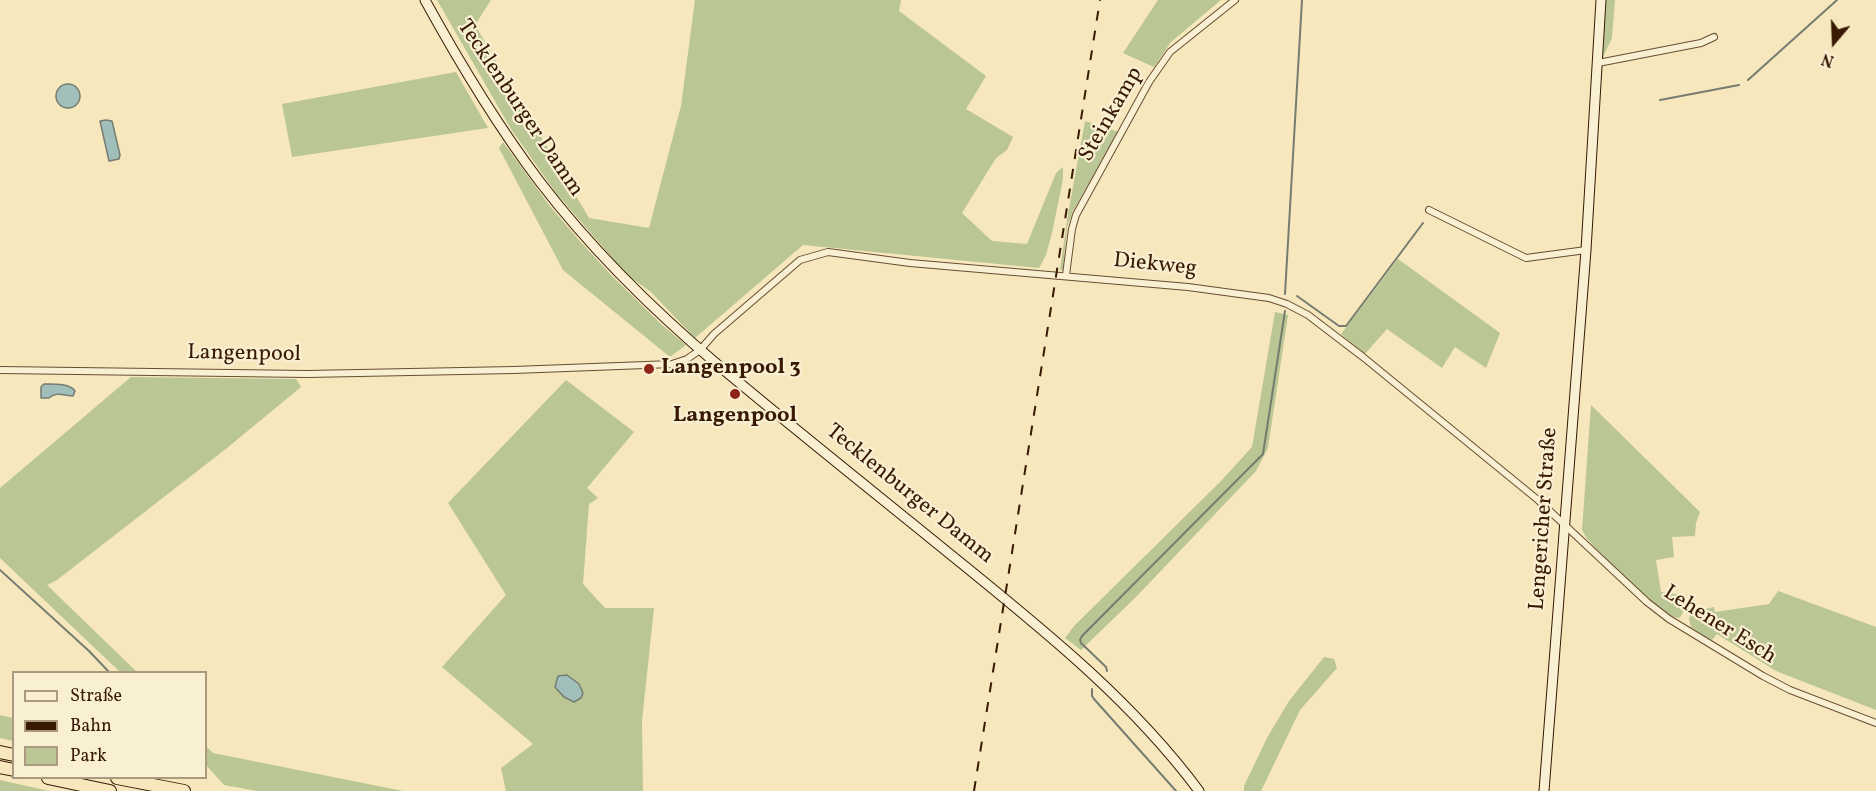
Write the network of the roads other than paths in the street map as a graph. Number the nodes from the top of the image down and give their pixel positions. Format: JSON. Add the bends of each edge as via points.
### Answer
{"nodes":[{"id":1,"x":425,"y":0,"type":"edge"},
{"id":2,"x":1235,"y":0,"type":"edge"},
{"id":3,"x":1601,"y":0,"type":"edge"},
{"id":4,"x":1714,"y":38,"type":"dead end"},
{"id":5,"x":1598,"y":63,"type":"junction"},
{"id":6,"x":1429,"y":210,"type":"dead end"},
{"id":7,"x":1586,"y":250,"type":"junction"},
{"id":8,"x":1066,"y":275,"type":"junction"},
{"id":9,"x":700,"y":350,"type":"junction"},
{"id":10,"x":0,"y":370,"type":"edge"},
{"id":11,"x":1564,"y":524,"type":"junction"},
{"id":12,"x":1876,"y":723,"type":"edge"},
{"id":13,"x":57,"y":779,"type":"edge"},
{"id":14,"x":127,"y":779,"type":"edge"},
{"id":15,"x":110,"y":791,"type":"edge"},
{"id":16,"x":184,"y":791,"type":"edge"},
{"id":17,"x":1199,"y":791,"type":"edge"},
{"id":18,"x":1544,"y":791,"type":"edge"}],
"edges":[{"from":1,"to":9,"type":"main road","name":"Tecklenburger Damm","via":[[492,112],[540,181],[616,270]]},
{"from":2,"to":8,"type":"street","name":"Steinkamp","via":[[1170,52],[1149,82],[1076,215]]},
{"from":3,"to":5,"type":"main road","name":"Lengericher Straße"},
{"from":4,"to":5,"type":"street"},
{"from":5,"to":7,"type":"main road","name":"Lengericher Straße"},
{"from":6,"to":7,"type":"street","via":[[1526,258]]},
{"from":7,"to":11,"type":"main road","name":"Lengericher Straße"},
{"from":8,"to":9,"type":"street","name":"Diekweg","via":[[910,263],[828,252],[794,264],[714,333]]},
{"from":8,"to":11,"type":"street","name":"Diekweg","via":[[1211,290],[1287,304],[1329,330]]},
{"from":9,"to":10,"type":"street","name":"Langenpool","via":[[672,364],[514,370],[307,374]]},
{"from":9,"to":17,"type":"main road","name":"Tecklenburger Damm","via":[[1049,635],[1115,694]]},
{"from":11,"to":12,"type":"street","name":"Lehener Esch","via":[[1670,619],[1790,690]]},
{"from":11,"to":18,"type":"main road","name":"Lengericher Straße"},
{"from":13,"to":15,"type":"highway"},
{"from":14,"to":16,"type":"highway"}]}
